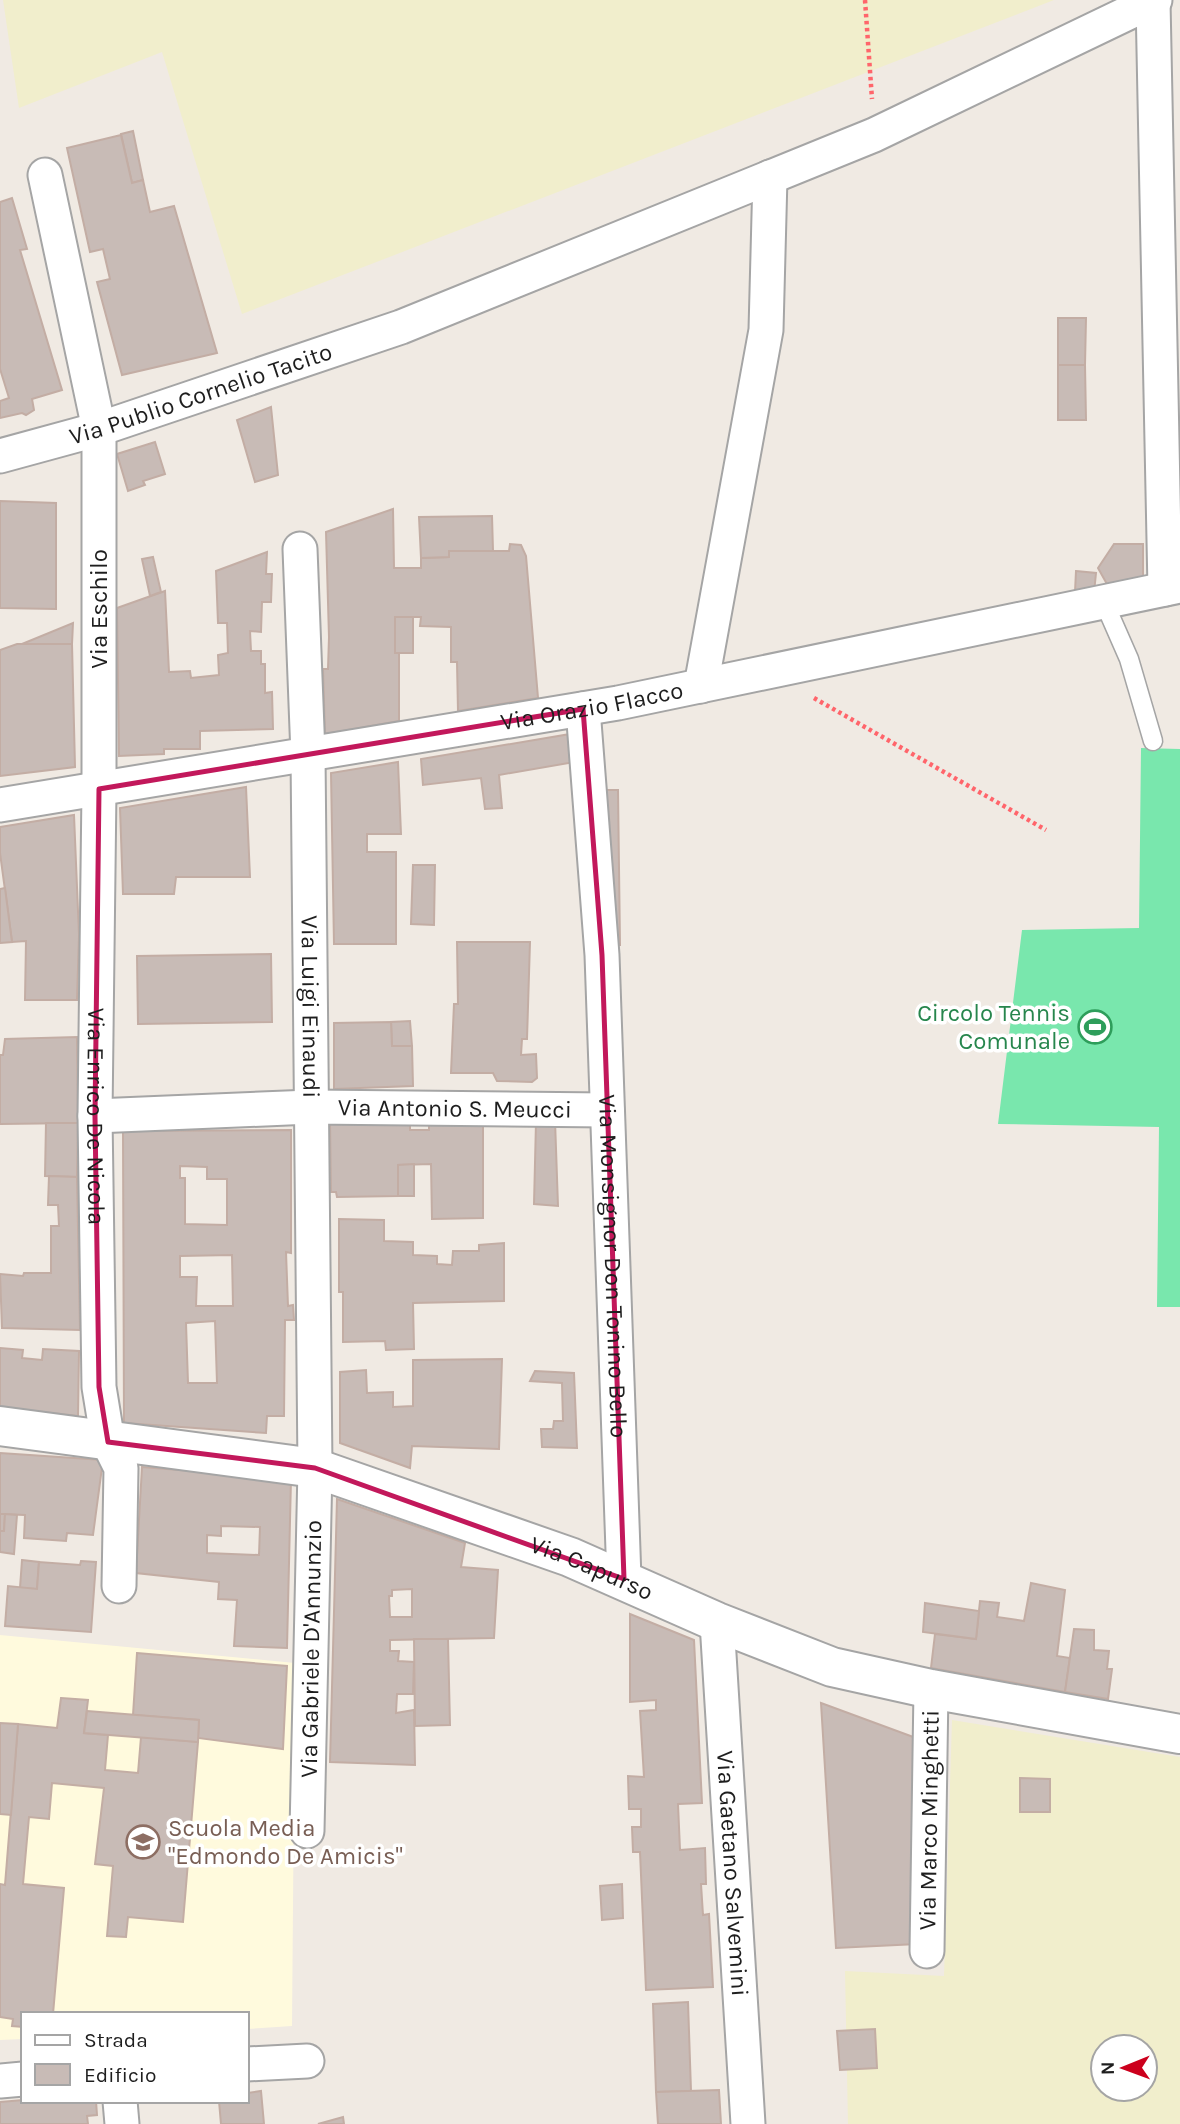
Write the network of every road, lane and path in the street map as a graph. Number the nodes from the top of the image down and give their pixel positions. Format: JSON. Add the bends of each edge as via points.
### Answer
{"nodes":[{"id":1,"x":865,"y":0,"type":"edge"},
{"id":2,"x":1154,"y":0,"type":"edge"},
{"id":3,"x":874,"y":135,"type":"junction"},
{"id":4,"x":45,"y":175,"type":"dead end"},
{"id":5,"x":770,"y":177,"type":"junction"},
{"id":6,"x":99,"y":429,"type":"junction"},
{"id":7,"x":0,"y":456,"type":"edge"},
{"id":8,"x":300,"y":548,"type":"dead end"},
{"id":9,"x":1172,"y":588,"type":"edge"},
{"id":10,"x":1104,"y":602,"type":"junction"},
{"id":11,"x":767,"y":672,"type":"junction"},
{"id":12,"x":701,"y":686,"type":"junction"},
{"id":13,"x":583,"y":709,"type":"junction"},
{"id":14,"x":1153,"y":741,"type":"dead end"},
{"id":15,"x":308,"y":755,"type":"junction"},
{"id":16,"x":99,"y":789,"type":"junction"},
{"id":17,"x":0,"y":805,"type":"edge"},
{"id":18,"x":1046,"y":831,"type":"dead end"},
{"id":19,"x":311,"y":1107,"type":"junction"},
{"id":20,"x":607,"y":1110,"type":"junction"},
{"id":21,"x":95,"y":1116,"type":"junction"},
{"id":22,"x":0,"y":1426,"type":"edge"},
{"id":23,"x":107,"y":1441,"type":"junction"},
{"id":24,"x":315,"y":1468,"type":"junction"},
{"id":25,"x":624,"y":1579,"type":"junction"},
{"id":26,"x":119,"y":1586,"type":"dead end"},
{"id":27,"x":718,"y":1622,"type":"junction"},
{"id":28,"x":931,"y":1689,"type":"junction"},
{"id":29,"x":1180,"y":1734,"type":"edge"},
{"id":30,"x":307,"y":1831,"type":"dead end"},
{"id":31,"x":927,"y":1951,"type":"dead end"},
{"id":32,"x":307,"y":2061,"type":"dead end"},
{"id":33,"x":248,"y":2064,"type":"edge"},
{"id":34,"x":21,"y":2079,"type":"edge"},
{"id":35,"x":0,"y":2081,"type":"edge"},
{"id":36,"x":120,"y":2103,"type":"edge"},
{"id":37,"x":122,"y":2124,"type":"edge"},
{"id":38,"x":748,"y":2124,"type":"edge"}],
"edges":[{"from":1,"to":3,"type":"path"},
{"from":2,"to":3,"type":"street","name":"Via Publio Cornelio Tacito"},
{"from":2,"to":9,"type":"street"},
{"from":3,"to":5,"type":"street","name":"Via Publio Cornelio Tacito"},
{"from":4,"to":6,"type":"street","name":"Via Eschilo"},
{"from":5,"to":6,"type":"street","name":"Via Publio Cornelio Tacito","via":[[401,327]]},
{"from":5,"to":12,"type":"street","via":[[766,330]]},
{"from":6,"to":7,"type":"street","name":"Via Publio Cornelio Tacito"},
{"from":6,"to":16,"type":"street","name":"Via Eschilo"},
{"from":8,"to":15,"type":"street","name":"Via Luigi Einaudi"},
{"from":9,"to":10,"type":"street","name":"Via Orazio Flacco"},
{"from":10,"to":11,"type":"street","name":"Via Orazio Flacco"},
{"from":10,"to":14,"type":"lane","via":[[1129,659]]},
{"from":11,"to":12,"type":"street","name":"Via Orazio Flacco"},
{"from":11,"to":18,"type":"path"},
{"from":12,"to":13,"type":"street","name":"Via Orazio Flacco"},
{"from":13,"to":15,"type":"street","name":"Via Orazio Flacco"},
{"from":13,"to":20,"type":"street","name":"Via Monsignor Don Tonino Bello","via":[[602,955]]},
{"from":15,"to":16,"type":"street","name":"Via Orazio Flacco"},
{"from":15,"to":19,"type":"street","name":"Via Luigi Einaudi"},
{"from":16,"to":17,"type":"street","name":"Via Orazio Flacco"},
{"from":16,"to":21,"type":"street","name":"Via Enrico De Nicola"},
{"from":19,"to":20,"type":"street","name":"Via Antonio S. Meucci"},
{"from":19,"to":21,"type":"street","name":"Via Antonio S. Meucci"},
{"from":19,"to":24,"type":"street","name":"Via Luigi Einaudi"},
{"from":20,"to":25,"type":"street","name":"Via Monsignor Don Tonino Bello"},
{"from":21,"to":23,"type":"street","name":"Via Enrico De Nicola","via":[[99,1387]]},
{"from":22,"to":23,"type":"street","name":"Via Capurso"},
{"from":23,"to":24,"type":"street","name":"Via Capurso"},
{"from":23,"to":26,"type":"street","name":"Via Enrico De Nicola","via":[[121,1468]]},
{"from":24,"to":25,"type":"street","name":"Via Capurso"},
{"from":24,"to":30,"type":"street","name":"Via Gabriele D'Annunzio"},
{"from":25,"to":27,"type":"street","name":"Via Capurso"},
{"from":27,"to":28,"type":"street","name":"Via Capurso","via":[[832,1667]]},
{"from":27,"to":38,"type":"street","name":"Via Gaetano Salvemini"},
{"from":28,"to":29,"type":"street","name":"Via Capurso"},
{"from":28,"to":31,"type":"street","name":"Via Marco Minghetti"},
{"from":32,"to":33,"type":"street"},
{"from":34,"to":35,"type":"street"},
{"from":36,"to":37,"type":"street"}]}
